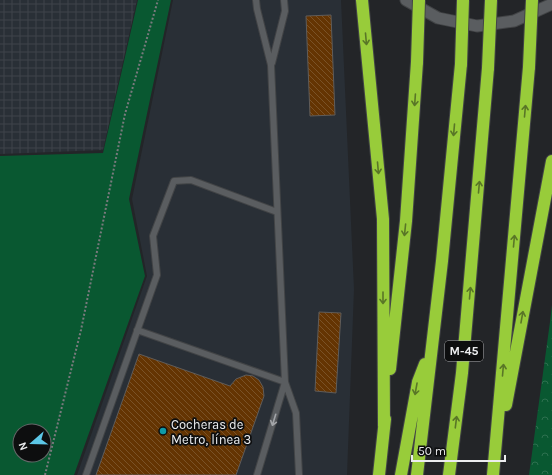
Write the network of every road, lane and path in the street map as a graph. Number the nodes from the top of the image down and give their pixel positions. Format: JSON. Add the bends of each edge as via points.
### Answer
{"nodes":[{"id":1,"x":158,"y":0,"type":"edge"},
{"id":2,"x":256,"y":0,"type":"edge"},
{"id":3,"x":284,"y":0,"type":"edge"},
{"id":4,"x":362,"y":0,"type":"edge"},
{"id":5,"x":406,"y":0,"type":"edge"},
{"id":6,"x":419,"y":0,"type":"edge"},
{"id":7,"x":463,"y":0,"type":"edge"},
{"id":8,"x":491,"y":0,"type":"edge"},
{"id":9,"x":532,"y":0,"type":"edge"},
{"id":10,"x":552,"y":4,"type":"edge"},
{"id":11,"x":271,"y":65,"type":"junction"},
{"id":12,"x":552,"y":161,"type":"edge"},
{"id":13,"x":277,"y":212,"type":"junction"},
{"id":14,"x":137,"y":330,"type":"junction"},
{"id":15,"x":430,"y":352,"type":"junction"},
{"id":16,"x":285,"y":382,"type":"junction"},
{"id":17,"x":384,"y":426,"type":"junction"},
{"id":18,"x":497,"y":437,"type":"junction"},
{"id":19,"x":45,"y":475,"type":"edge"},
{"id":20,"x":86,"y":475,"type":"edge"},
{"id":21,"x":257,"y":475,"type":"edge"},
{"id":22,"x":299,"y":475,"type":"edge"},
{"id":23,"x":379,"y":475,"type":"edge"},
{"id":24,"x":401,"y":475,"type":"edge"},
{"id":25,"x":417,"y":475,"type":"edge"},
{"id":26,"x":449,"y":475,"type":"edge"},
{"id":27,"x":493,"y":475,"type":"edge"}],
"edges":[{"from":1,"to":19,"type":"path","via":[[125,114],[81,330]]},
{"from":2,"to":11,"type":"lane"},
{"from":3,"to":11,"type":"lane","via":[[285,11]]},
{"from":4,"to":17,"type":"highway","one_way":true,"via":[[383,219]]},
{"from":5,"to":10,"type":"main road","via":[[438,18],[477,26],[514,21]]},
{"from":6,"to":17,"type":"highway","one_way":true,"bridge":true,"via":[[406,221]]},
{"from":7,"to":15,"type":"highway","number":"M-45","one_way":true,"bridge":true,"via":[[461,64],[442,261]]},
{"from":26,"to":8,"type":"highway","number":"M-45","one_way":true,"bridge":true,"via":[[462,373],[488,68]]},
{"from":18,"to":9,"type":"highway","one_way":true,"bridge":true,"via":[[529,67]]},
{"from":11,"to":13,"type":"lane"},
{"from":18,"to":12,"type":"highway","one_way":true,"via":[[510,387]]},
{"from":13,"to":14,"type":"lane","via":[[191,180],[174,181],[153,236],[157,275]]},
{"from":13,"to":16,"type":"lane"},
{"from":14,"to":16,"type":"lane"},
{"from":14,"to":20,"type":"lane"},
{"from":15,"to":24,"type":"highway","one_way":true,"via":[[418,382]]},
{"from":15,"to":25,"type":"highway","number":"M-45"},
{"from":16,"to":21,"type":"lane","one_way":true},
{"from":16,"to":22,"type":"lane","via":[[296,413]]},
{"from":17,"to":23,"type":"highway"},
{"from":18,"to":27,"type":"highway"}]}
